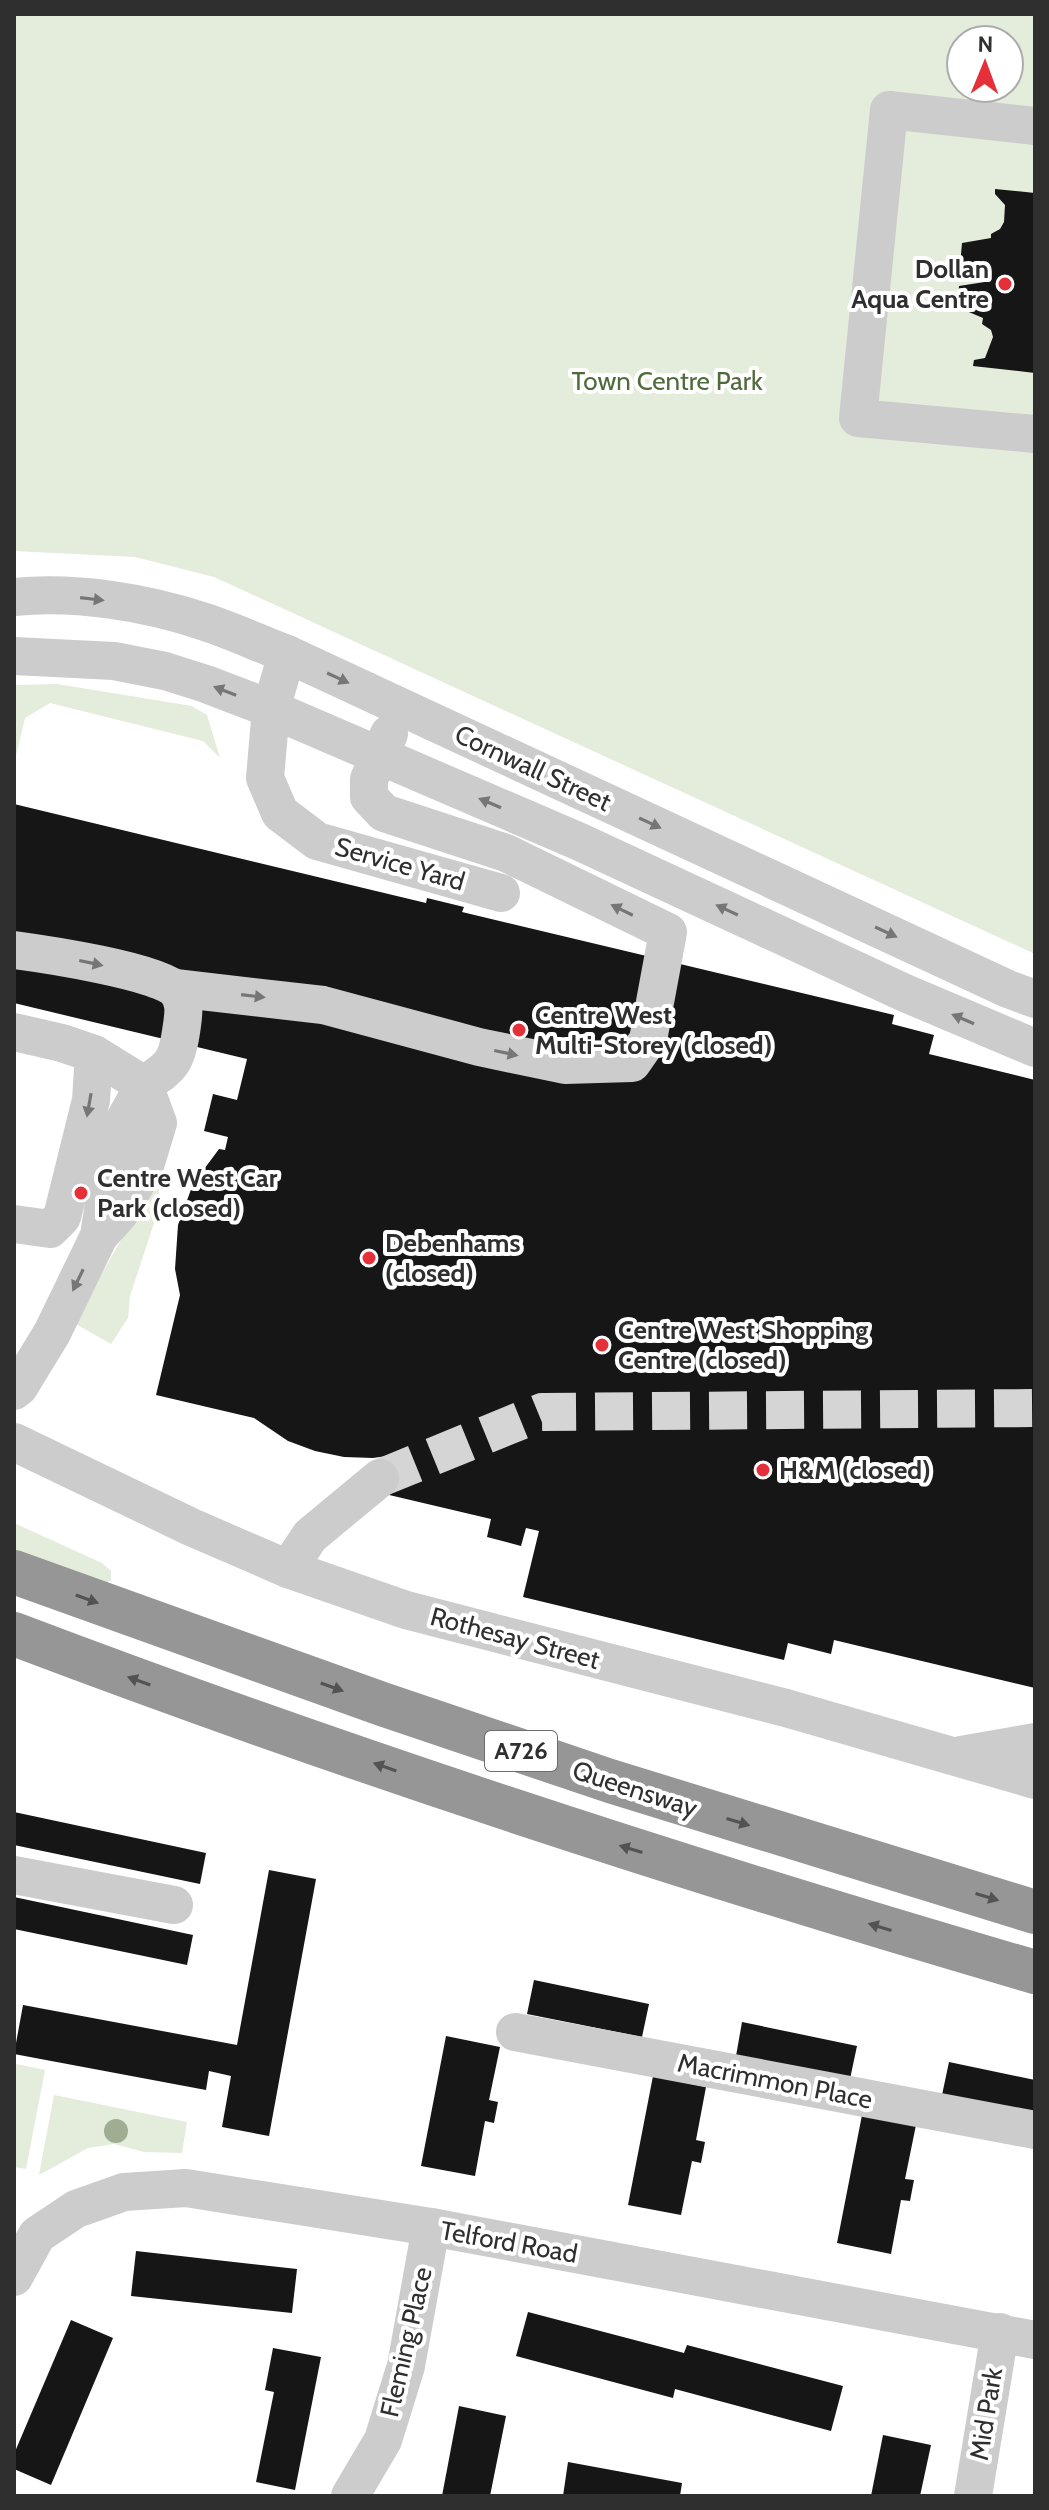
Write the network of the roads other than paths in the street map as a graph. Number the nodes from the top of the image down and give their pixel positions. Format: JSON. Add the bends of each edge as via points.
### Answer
{"nodes":[{"id":1,"x":1035,"y":126,"type":"edge"},
{"id":2,"x":1035,"y":434,"type":"edge"},
{"id":3,"x":14,"y":597,"type":"edge"},
{"id":4,"x":287,"y":654,"type":"junction"},
{"id":5,"x":14,"y":656,"type":"edge"},
{"id":6,"x":401,"y":707,"type":"junction"},
{"id":7,"x":271,"y":709,"type":"junction"},
{"id":8,"x":379,"y":756,"type":"junction"},
{"id":9,"x":501,"y":893,"type":"dead end"},
{"id":10,"x":14,"y":950,"type":"edge"},
{"id":11,"x":175,"y":988,"type":"junction"},
{"id":12,"x":1035,"y":999,"type":"edge"},
{"id":13,"x":14,"y":1032,"type":"edge"},
{"id":14,"x":1035,"y":1048,"type":"edge"},
{"id":15,"x":94,"y":1054,"type":"junction"},
{"id":16,"x":144,"y":1085,"type":"junction"},
{"id":17,"x":14,"y":1224,"type":"edge"},
{"id":18,"x":14,"y":1391,"type":"edge"},
{"id":19,"x":14,"y":1442,"type":"edge"},
{"id":20,"x":380,"y":1478,"type":"tunnel mouth"},
{"id":21,"x":288,"y":1569,"type":"junction"},
{"id":22,"x":14,"y":1572,"type":"edge"},
{"id":23,"x":14,"y":1634,"type":"edge"},
{"id":24,"x":1035,"y":1742,"type":"edge"},
{"id":25,"x":951,"y":1757,"type":"junction"},
{"id":26,"x":1035,"y":1780,"type":"edge"},
{"id":27,"x":14,"y":1875,"type":"edge"},
{"id":28,"x":174,"y":1905,"type":"dead end"},
{"id":29,"x":1035,"y":1912,"type":"edge"},
{"id":30,"x":1035,"y":1972,"type":"edge"},
{"id":31,"x":515,"y":2032,"type":"dead end"},
{"id":32,"x":1035,"y":2130,"type":"edge"},
{"id":33,"x":431,"y":2227,"type":"junction"},
{"id":34,"x":14,"y":2277,"type":"edge"},
{"id":35,"x":1017,"y":2336,"type":"edge"},
{"id":36,"x":350,"y":2496,"type":"edge"},
{"id":37,"x":973,"y":2496,"type":"edge"}],
"edges":[{"from":1,"to":2,"type":"street","via":[[889,110],[858,418]]},
{"from":3,"to":4,"type":"street","name":"Cornwall Street","one_way":true,"via":[[43,594],[146,608],[204,622]]},
{"from":4,"to":6,"type":"street","name":"Cornwall Street","one_way":true},
{"from":4,"to":7,"type":"street","name":"Service Yard"},
{"from":7,"to":5,"type":"street","name":"Cornwall Street","one_way":true,"via":[[165,671],[65,656]]},
{"from":6,"to":8,"type":"street"},
{"from":6,"to":12,"type":"street","name":"Cornwall Street","one_way":true},
{"from":7,"to":8,"type":"street","name":"Cornwall Street"},
{"from":7,"to":9,"type":"street","name":"Service Yard","via":[[265,778],[280,813],[317,841]]},
{"from":11,"to":8,"type":"street","one_way":true,"via":[[323,1005],[565,1065],[632,1063],[648,1040],[668,932],[506,853],[384,813],[369,797],[369,779]]},
{"from":14,"to":8,"type":"street","name":"Cornwall Street","one_way":true},
{"from":10,"to":11,"type":"street","one_way":true,"via":[[130,971]]},
{"from":11,"to":16,"type":"street","via":[[184,1004],[175,1057],[172,1066]]},
{"from":13,"to":15,"type":"street"},
{"from":15,"to":16,"type":"street"},
{"from":15,"to":17,"type":"street","one_way":true,"via":[[91,1100],[62,1217],[50,1229]]},
{"from":16,"to":18,"type":"street","one_way":true,"via":[[112,1152],[99,1236],[52,1333]]},
{"from":19,"to":21,"type":"street","name":"Rothesay Street"},
{"from":20,"to":21,"type":"street","via":[[310,1536]]},
{"from":21,"to":25,"type":"street","name":"Rothesay Street","via":[[406,1610],[786,1708]]},
{"from":22,"to":29,"type":"highway","name":"Queensway","number":"A726","one_way":true,"via":[[567,1767]]},
{"from":30,"to":23,"type":"highway","number":"A726","one_way":true,"via":[[583,1834]]},
{"from":24,"to":25,"type":"street"},
{"from":25,"to":26,"type":"street","name":"Rothesay Street"},
{"from":27,"to":28,"type":"street"},
{"from":31,"to":32,"type":"street","name":"Macrimmon Place"},
{"from":33,"to":34,"type":"street","name":"Telford Road","via":[[186,2188],[124,2192],[76,2209],[37,2235]]},
{"from":33,"to":35,"type":"street","name":"Telford Road"},
{"from":33,"to":36,"type":"street","name":"Fleming Place","via":[[406,2366],[383,2440]]},
{"from":35,"to":37,"type":"street","name":"Mid Park"}]}
